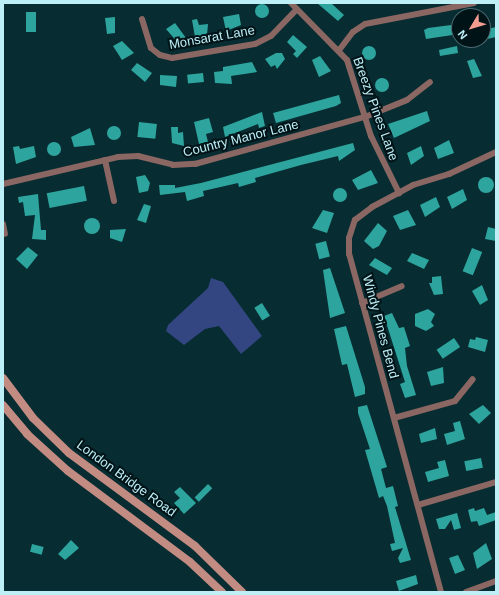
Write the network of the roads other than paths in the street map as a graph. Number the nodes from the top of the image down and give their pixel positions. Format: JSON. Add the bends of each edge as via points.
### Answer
{"nodes":[{"id":1,"x":291,"y":3,"type":"edge"},
{"id":2,"x":474,"y":3,"type":"edge"},
{"id":3,"x":297,"y":9,"type":"junction"},
{"id":4,"x":142,"y":20,"type":"dead end"},
{"id":5,"x":340,"y":49,"type":"junction"},
{"id":6,"x":430,"y":82,"type":"dead end"},
{"id":7,"x":364,"y":117,"type":"junction"},
{"id":8,"x":496,"y":152,"type":"edge"},
{"id":9,"x":105,"y":160,"type":"junction"},
{"id":10,"x":3,"y":184,"type":"edge"},
{"id":11,"x":399,"y":193,"type":"junction"},
{"id":12,"x":114,"y":201,"type":"dead end"},
{"id":13,"x":3,"y":224,"type":"edge"},
{"id":14,"x":5,"y":234,"type":"dead end"},
{"id":15,"x":402,"y":286,"type":"dead end"},
{"id":16,"x":362,"y":303,"type":"junction"},
{"id":17,"x":3,"y":378,"type":"edge"},
{"id":18,"x":473,"y":379,"type":"dead end"},
{"id":19,"x":3,"y":405,"type":"edge"},
{"id":20,"x":394,"y":418,"type":"junction"},
{"id":21,"x":496,"y":482,"type":"edge"},
{"id":22,"x":418,"y":505,"type":"junction"},
{"id":23,"x":496,"y":581,"type":"edge"},
{"id":24,"x":222,"y":592,"type":"edge"},
{"id":25,"x":242,"y":592,"type":"edge"},
{"id":26,"x":441,"y":592,"type":"edge"},
{"id":27,"x":466,"y":592,"type":"edge"}],
"edges":[{"from":1,"to":3,"type":"street","name":"Breezy Pines Lane"},
{"from":2,"to":5,"type":"street","via":[[364,24],[353,32]]},
{"from":3,"to":4,"type":"street","name":"Monsarat Lane","via":[[271,36],[254,44],[172,58],[160,55],[152,48]]},
{"from":3,"to":5,"type":"street","name":"Breezy Pines Lane"},
{"from":5,"to":7,"type":"street","name":"Breezy Pines Lane","via":[[351,68]]},
{"from":6,"to":7,"type":"street","name":"Country Manor Lane","via":[[407,100]]},
{"from":7,"to":9,"type":"street","name":"Country Manor Lane","via":[[194,164],[173,165],[138,156]]},
{"from":7,"to":11,"type":"street","name":"Breezy Pines Lane"},
{"from":8,"to":11,"type":"street","name":"Windy Pines Bend"},
{"from":9,"to":10,"type":"street","name":"Country Manor Lane"},
{"from":9,"to":12,"type":"street"},
{"from":11,"to":16,"type":"street","name":"Windy Pines Bend","via":[[361,214],[351,229],[349,254]]},
{"from":13,"to":14,"type":"street"},
{"from":15,"to":16,"type":"street"},
{"from":16,"to":20,"type":"street","name":"Windy Pines Bend"},
{"from":17,"to":25,"type":"main road","name":"London Bridge Road","via":[[33,418],[64,448],[195,546]]},
{"from":18,"to":20,"type":"street","via":[[455,401]]},
{"from":19,"to":24,"type":"main road","name":"London Bridge Road","via":[[57,462],[190,562]]},
{"from":20,"to":22,"type":"street","name":"Windy Pines Bend"},
{"from":21,"to":22,"type":"street"},
{"from":22,"to":26,"type":"street","name":"Windy Pines Bend"},
{"from":23,"to":27,"type":"street"}]}
